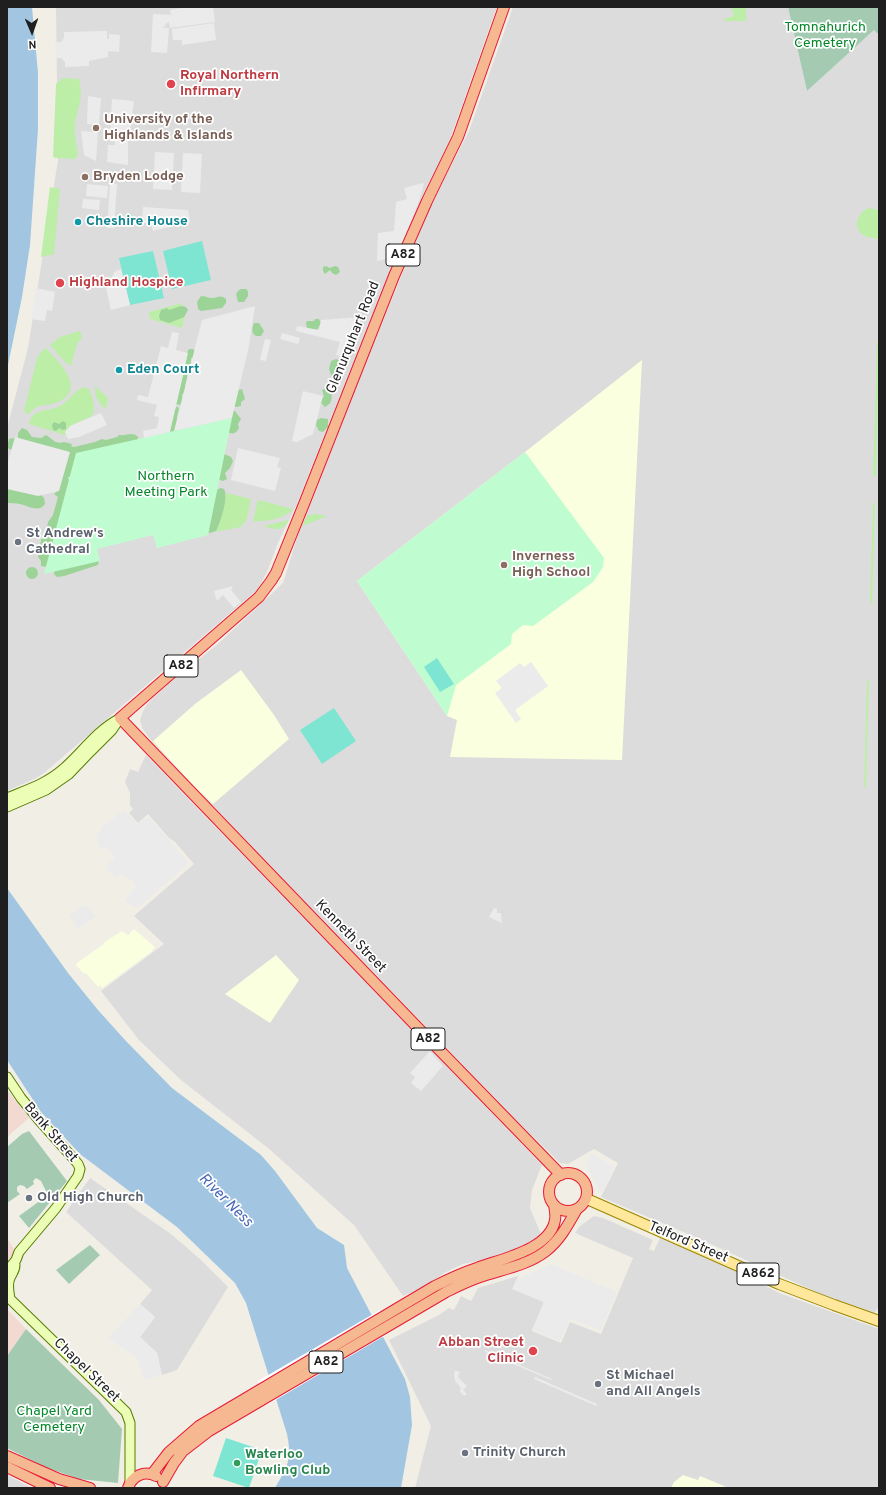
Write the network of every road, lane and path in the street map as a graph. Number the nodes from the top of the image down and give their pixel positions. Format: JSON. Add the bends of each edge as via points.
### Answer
{"nodes":[{"id":1,"x":504,"y":7,"type":"edge"},
{"id":2,"x":120,"y":718,"type":"junction"},
{"id":3,"x":44,"y":787,"type":"junction"},
{"id":4,"x":7,"y":798,"type":"edge"},
{"id":5,"x":7,"y":807,"type":"edge"},
{"id":6,"x":7,"y":1077,"type":"edge"},
{"id":7,"x":561,"y":1174,"type":"junction"},
{"id":8,"x":587,"y":1199,"type":"junction"},
{"id":9,"x":554,"y":1205,"type":"junction"},
{"id":10,"x":577,"y":1209,"type":"junction"},
{"id":11,"x":16,"y":1260,"type":"junction"},
{"id":12,"x":7,"y":1271,"type":"edge"},
{"id":13,"x":9,"y":1297,"type":"edge"},
{"id":14,"x":385,"y":1321,"type":"junction"},
{"id":15,"x":879,"y":1321,"type":"edge"},
{"id":16,"x":262,"y":1393,"type":"junction"},
{"id":17,"x":7,"y":1456,"type":"edge"},
{"id":18,"x":131,"y":1463,"type":"junction"},
{"id":19,"x":7,"y":1467,"type":"edge"},
{"id":20,"x":148,"y":1474,"type":"junction"},
{"id":21,"x":129,"y":1485,"type":"edge"},
{"id":22,"x":164,"y":1485,"type":"edge"},
{"id":23,"x":50,"y":1488,"type":"edge"},
{"id":24,"x":90,"y":1488,"type":"edge"}],
"edges":[{"from":1,"to":2,"type":"highway","name":"Glenurquhart Road","number":"A82","via":[[458,137],[394,276],[272,581],[259,597]]},
{"from":2,"to":3,"type":"main road","via":[[112,730],[69,774]]},
{"from":2,"to":7,"type":"highway","name":"Kenneth Street","number":"A82"},
{"from":3,"to":4,"type":"main road"},
{"from":3,"to":5,"type":"main road"},
{"from":6,"to":11,"type":"main road","name":"Bank Street","via":[[33,1113],[80,1168],[78,1176],[56,1208],[19,1252]]},
{"from":7,"to":8,"type":"highway","via":[[575,1174],[581,1177],[588,1190]]},
{"from":7,"to":9,"type":"highway","number":"A82","via":[[550,1188],[549,1195]]},
{"from":8,"to":10,"type":"highway","number":"A82"},
{"from":8,"to":15,"type":"main road","name":"Telford Street","number":"A862","via":[[780,1284]]},
{"from":9,"to":10,"type":"highway","via":[[564,1211]]},
{"from":9,"to":14,"type":"highway","number":"A82","via":[[553,1226],[537,1244],[518,1254],[455,1276],[435,1286]]},
{"from":10,"to":14,"type":"highway","number":"A82","via":[[562,1235],[539,1256],[465,1282]]},
{"from":11,"to":12,"type":"main road"},
{"from":11,"to":13,"type":"main road","via":[[15,1271],[8,1282]]},
{"from":13,"to":18,"type":"main road","name":"Chapel Street","via":[[126,1412],[130,1423]]},
{"from":14,"to":16,"type":"highway","number":"A82"},
{"from":16,"to":20,"type":"highway","number":"A82","via":[[199,1426]]},
{"from":16,"to":22,"type":"highway","number":"A82","via":[[183,1451],[174,1463]]},
{"from":17,"to":24,"type":"highway","via":[[58,1479]]},
{"from":18,"to":20,"type":"main road"},
{"from":18,"to":21,"type":"main road","name":"Chapel Street"},
{"from":19,"to":23,"type":"highway"},
{"from":20,"to":21,"type":"highway","number":"A82","via":[[136,1476]]},
{"from":20,"to":22,"type":"highway","number":"A82","via":[[158,1477]]}]}
